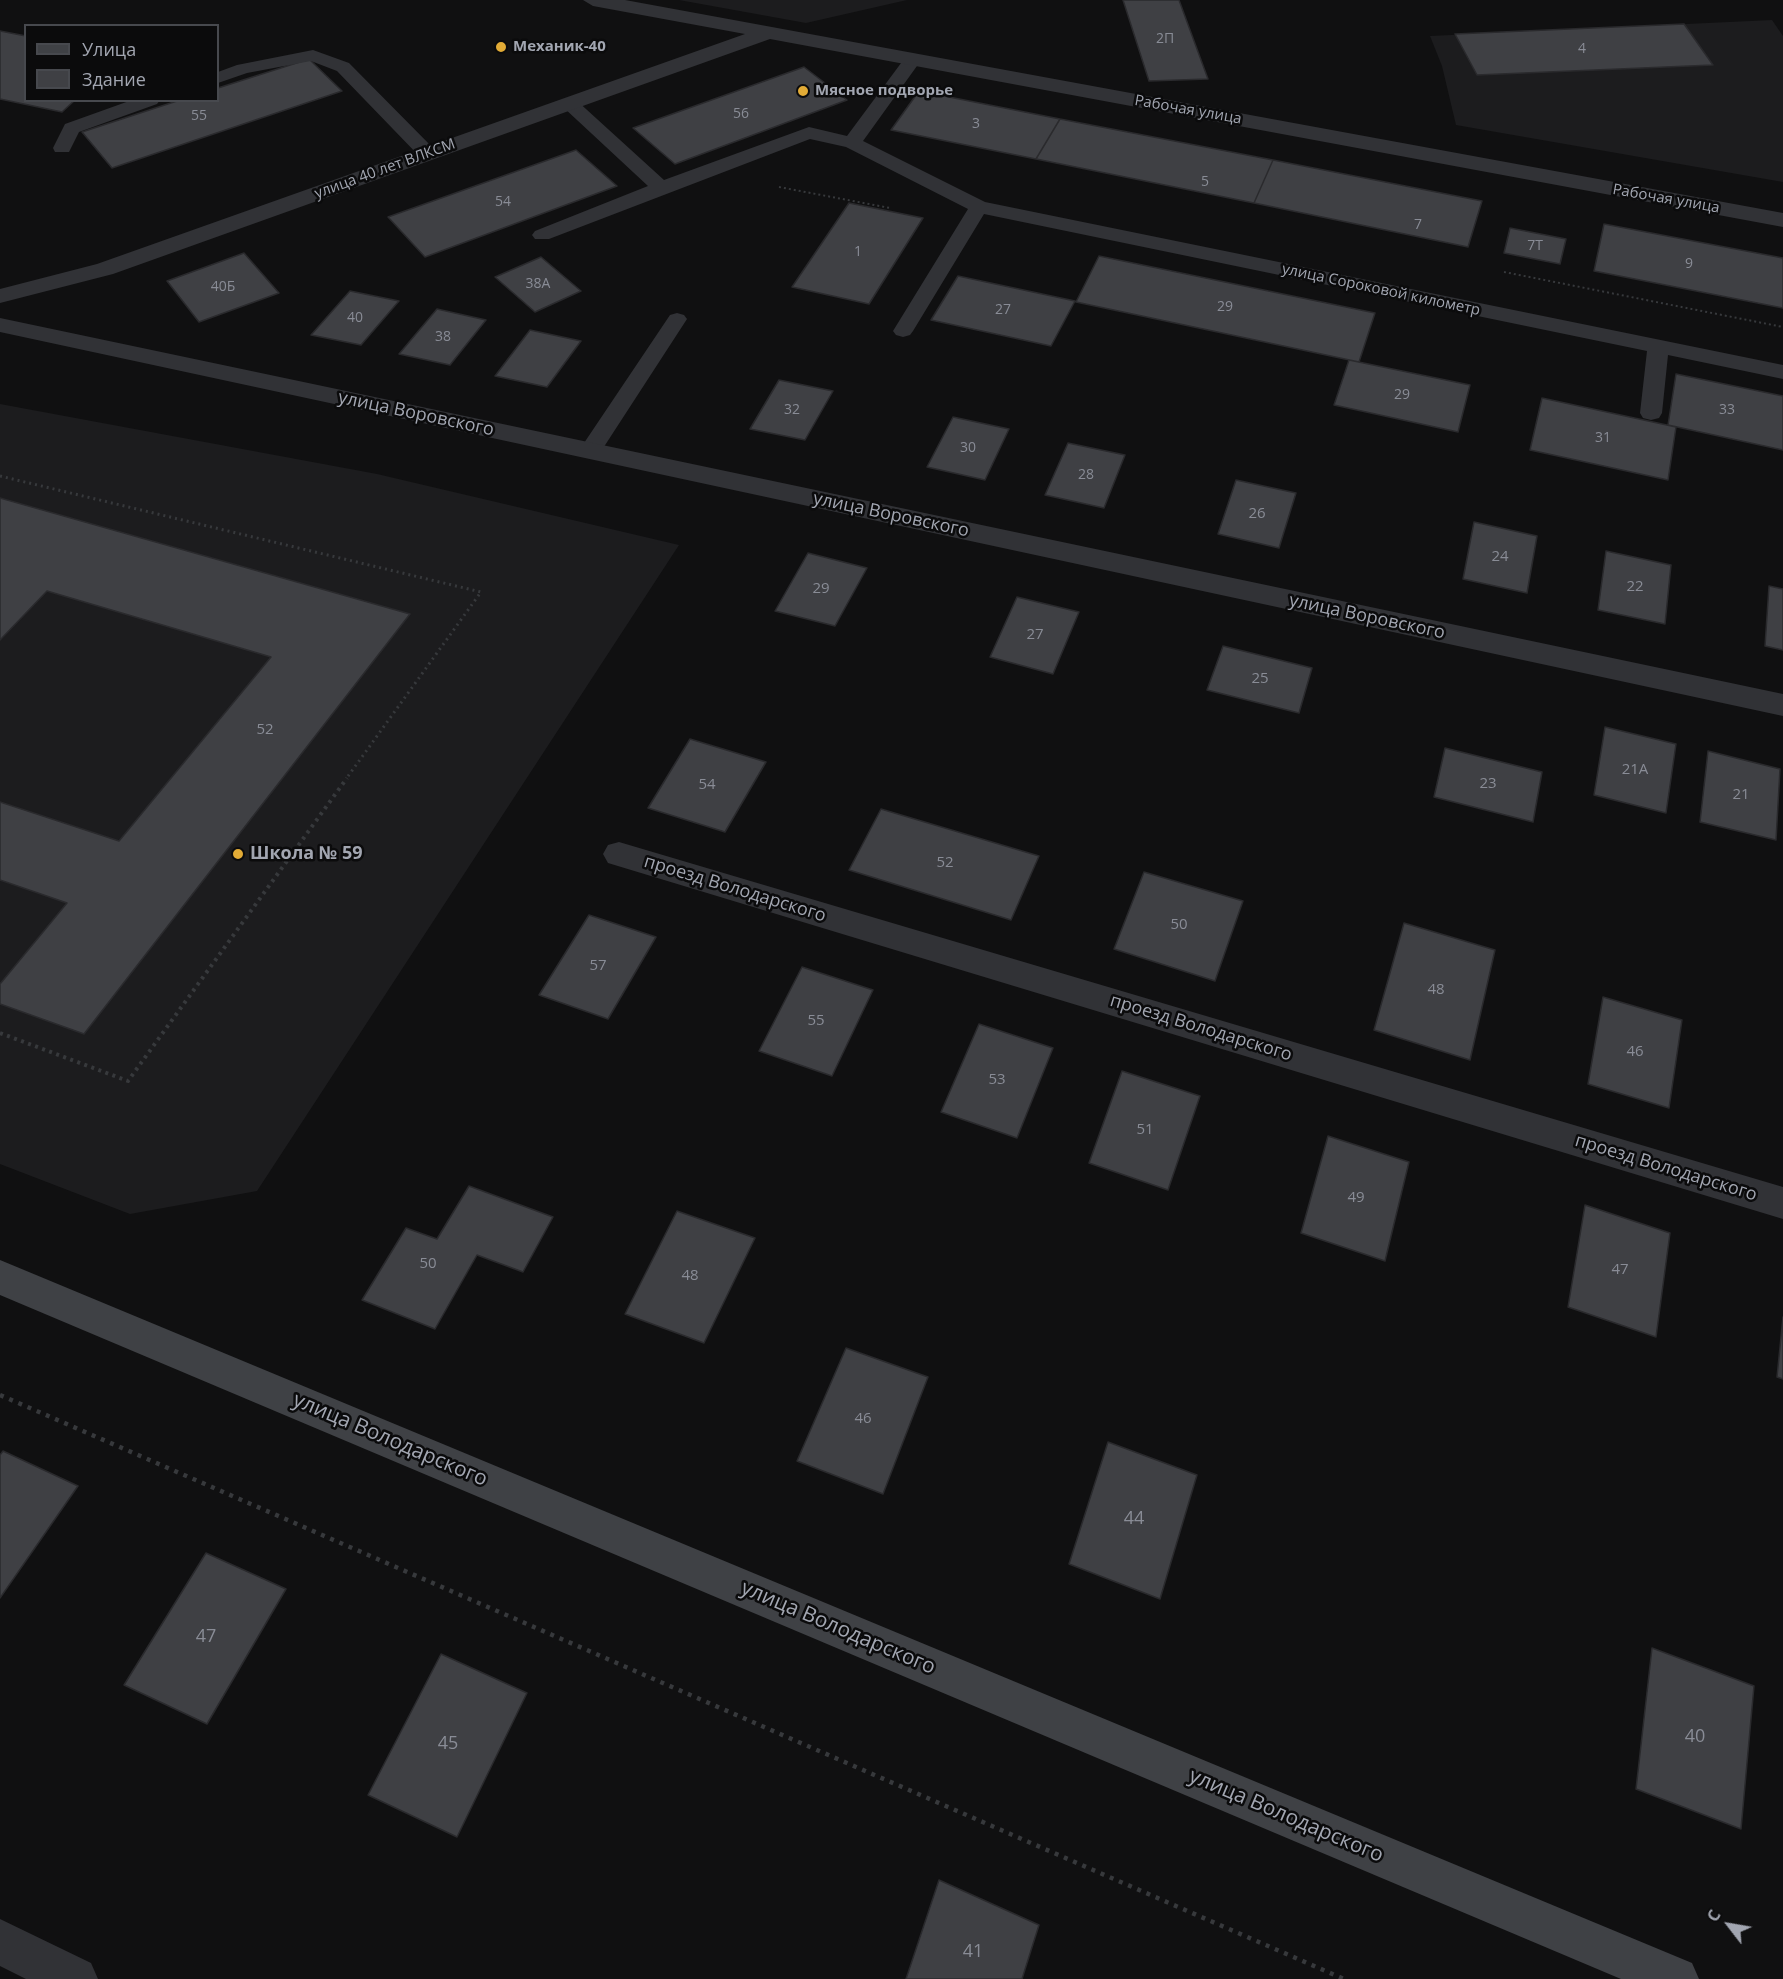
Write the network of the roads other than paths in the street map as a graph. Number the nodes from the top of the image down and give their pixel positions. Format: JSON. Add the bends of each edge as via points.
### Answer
{"nodes":[{"id":1,"x":593,"y":0,"type":"edge"},
{"id":2,"x":768,"y":32,"type":"junction"},
{"id":3,"x":913,"y":59,"type":"junction"},
{"id":4,"x":219,"y":78,"type":"edge"},
{"id":5,"x":145,"y":102,"type":"edge"},
{"id":6,"x":569,"y":103,"type":"junction"},
{"id":7,"x":852,"y":143,"type":"junction"},
{"id":8,"x":62,"y":148,"type":"dead end"},
{"id":9,"x":428,"y":154,"type":"junction"},
{"id":10,"x":661,"y":188,"type":"junction"},
{"id":11,"x":974,"y":215,"type":"junction"},
{"id":12,"x":1783,"y":220,"type":"edge"},
{"id":13,"x":542,"y":235,"type":"dead end"},
{"id":14,"x":0,"y":296,"type":"edge"},
{"id":15,"x":677,"y":319,"type":"dead end"},
{"id":16,"x":0,"y":325,"type":"edge"},
{"id":17,"x":903,"y":331,"type":"dead end"},
{"id":18,"x":1658,"y":348,"type":"junction"},
{"id":19,"x":1783,"y":372,"type":"edge"},
{"id":20,"x":1651,"y":413,"type":"dead end"},
{"id":21,"x":590,"y":451,"type":"junction"},
{"id":22,"x":1783,"y":705,"type":"edge"},
{"id":23,"x":619,"y":854,"type":"dead end"},
{"id":24,"x":1783,"y":1203,"type":"edge"},
{"id":25,"x":0,"y":1277,"type":"edge"},
{"id":26,"x":0,"y":1942,"type":"edge"},
{"id":27,"x":75,"y":1979,"type":"edge"},
{"id":28,"x":1676,"y":1979,"type":"edge"}],
"edges":[{"from":1,"to":2,"type":"street","name":"Рабочая улица"},
{"from":2,"to":3,"type":"street","name":"Рабочая улица"},
{"from":2,"to":6,"type":"street","name":"улица 40 лет ВЛКСМ"},
{"from":3,"to":7,"type":"lane"},
{"from":3,"to":12,"type":"street","name":"Рабочая улица"},
{"from":4,"to":9,"type":"lane","via":[[313,55],[343,67]]},
{"from":5,"to":8,"type":"lane","via":[[72,128]]},
{"from":6,"to":9,"type":"street","name":"улица 40 лет ВЛКСМ"},
{"from":6,"to":10,"type":"lane"},
{"from":7,"to":10,"type":"lane","name":"улица Сороковой километр","via":[[809,133]]},
{"from":7,"to":11,"type":"lane","name":"улица Сороковой километр"},
{"from":9,"to":14,"type":"street","name":"улица 40 лет ВЛКСМ","via":[[105,269]]},
{"from":10,"to":13,"type":"lane","name":"улица Сороковой километр"},
{"from":11,"to":17,"type":"lane"},
{"from":11,"to":18,"type":"lane","name":"улица Сороковой километр"},
{"from":15,"to":21,"type":"lane"},
{"from":16,"to":21,"type":"street","name":"улица Воровского"},
{"from":18,"to":19,"type":"lane","name":"улица Сороковой километр"},
{"from":18,"to":20,"type":"lane"},
{"from":21,"to":22,"type":"street","name":"улица Воровского"},
{"from":23,"to":24,"type":"street","name":"проезд Володарского"},
{"from":25,"to":28,"type":"street","name":"улица Володарского"},
{"from":26,"to":27,"type":"street"}]}
